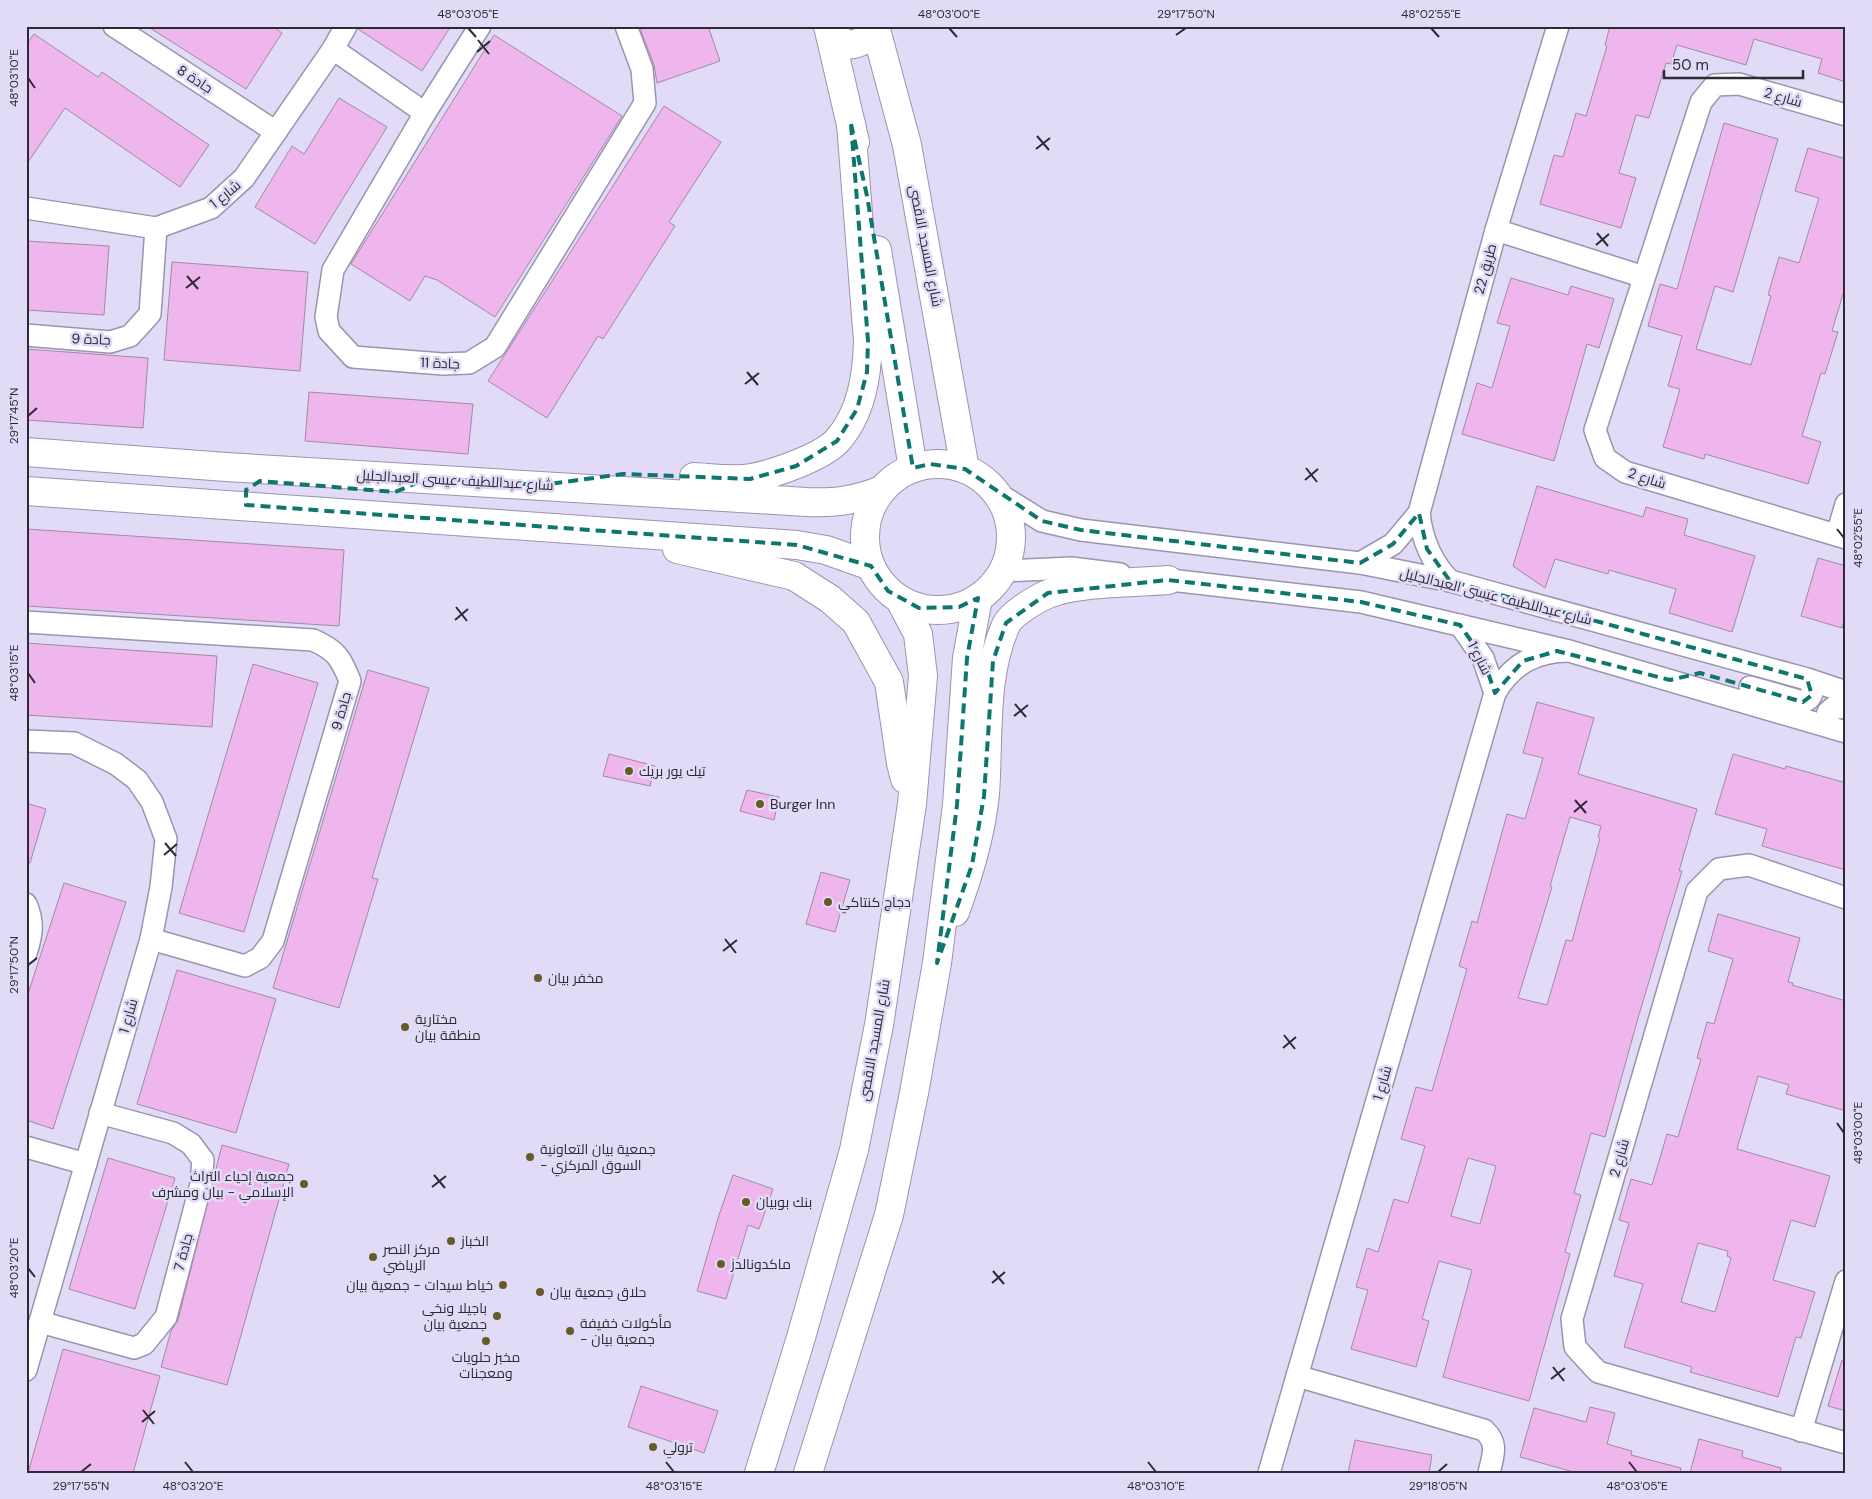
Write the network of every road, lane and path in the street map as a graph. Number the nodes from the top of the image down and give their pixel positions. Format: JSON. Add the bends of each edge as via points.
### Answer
{"nodes":[{"id":1,"x":114,"y":26,"type":"edge"},
{"id":2,"x":346,"y":26,"type":"edge"},
{"id":3,"x":480,"y":26,"type":"edge"},
{"id":4,"x":626,"y":26,"type":"edge"},
{"id":5,"x":828,"y":26,"type":"edge"},
{"id":6,"x":874,"y":26,"type":"edge"},
{"id":7,"x":1558,"y":26,"type":"edge"},
{"id":8,"x":333,"y":49,"type":"junction"},
{"id":9,"x":425,"y":113,"type":"junction"},
{"id":10,"x":1846,"y":115,"type":"edge"},
{"id":11,"x":851,"y":124,"type":"junction"},
{"id":12,"x":276,"y":132,"type":"junction"},
{"id":13,"x":26,"y":208,"type":"edge"},
{"id":14,"x":156,"y":228,"type":"junction"},
{"id":15,"x":1496,"y":230,"type":"junction"},
{"id":16,"x":1644,"y":277,"type":"junction"},
{"id":17,"x":26,"y":335,"type":"edge"},
{"id":18,"x":26,"y":452,"type":"edge"},
{"id":19,"x":226,"y":467,"type":"junction"},
{"id":20,"x":913,"y":468,"type":"junction"},
{"id":21,"x":965,"y":469,"type":"junction"},
{"id":22,"x":26,"y":477,"type":"edge"},
{"id":23,"x":430,"y":478,"type":"junction"},
{"id":24,"x":542,"y":485,"type":"junction"},
{"id":25,"x":882,"y":490,"type":"junction"},
{"id":26,"x":26,"y":491,"type":"edge"},
{"id":27,"x":997,"y":493,"type":"junction"},
{"id":28,"x":1846,"y":504,"type":"edge"},
{"id":29,"x":246,"y":505,"type":"junction"},
{"id":30,"x":1419,"y":514,"type":"junction"},
{"id":31,"x":623,"y":531,"type":"junction"},
{"id":32,"x":1841,"y":536,"type":"edge"},
{"id":33,"x":1360,"y":564,"type":"junction"},
{"id":34,"x":871,"y":566,"type":"junction"},
{"id":35,"x":1003,"y":571,"type":"junction"},
{"id":36,"x":1168,"y":580,"type":"junction"},
{"id":37,"x":1450,"y":582,"type":"junction"},
{"id":38,"x":978,"y":598,"type":"junction"},
{"id":39,"x":900,"y":600,"type":"junction"},
{"id":40,"x":26,"y":622,"type":"edge"},
{"id":41,"x":1460,"y":625,"type":"junction"},
{"id":42,"x":1569,"y":651,"type":"junction"},
{"id":43,"x":1807,"y":678,"type":"junction"},
{"id":44,"x":1670,"y":680,"type":"junction"},
{"id":45,"x":1846,"y":692,"type":"edge"},
{"id":46,"x":1495,"y":693,"type":"junction"},
{"id":47,"x":1846,"y":708,"type":"edge"},
{"id":48,"x":1839,"y":730,"type":"edge"},
{"id":49,"x":26,"y":741,"type":"edge"},
{"id":50,"x":912,"y":804,"type":"junction"},
{"id":51,"x":1846,"y":898,"type":"edge"},
{"id":52,"x":26,"y":904,"type":"edge"},
{"id":53,"x":150,"y":938,"type":"junction"},
{"id":54,"x":26,"y":953,"type":"edge"},
{"id":55,"x":937,"y":963,"type":"junction"},
{"id":56,"x":100,"y":1113,"type":"junction"},
{"id":57,"x":26,"y":1147,"type":"edge"},
{"id":58,"x":86,"y":1164,"type":"junction"},
{"id":59,"x":1846,"y":1281,"type":"edge"},
{"id":60,"x":40,"y":1322,"type":"junction"},
{"id":61,"x":27,"y":1364,"type":"edge"},
{"id":62,"x":1297,"y":1376,"type":"junction"},
{"id":63,"x":1800,"y":1430,"type":"junction"},
{"id":64,"x":1846,"y":1443,"type":"edge"},
{"id":65,"x":760,"y":1473,"type":"edge"},
{"id":66,"x":808,"y":1473,"type":"edge"},
{"id":67,"x":1269,"y":1473,"type":"edge"},
{"id":68,"x":1489,"y":1473,"type":"edge"}],
"edges":[{"from":1,"to":12,"type":"street","name":"جادة 8"},
{"from":2,"to":8,"type":"street","name":"شارع 1"},
{"from":3,"to":9,"type":"street","name":"جادة 11"},
{"from":4,"to":9,"type":"street","name":"جادة 11","via":[[642,69],[645,103],[495,348],[470,364],[353,358],[329,331],[326,317],[333,270]]},
{"from":5,"to":6,"type":"main road","via":[[844,45],[855,45],[864,40]]},
{"from":5,"to":11,"type":"main road"},
{"from":6,"to":21,"type":"main road","name":"شارع المسجد الاقصى","via":[[907,145]]},
{"from":7,"to":15,"type":"street","name":"طريق 22"},
{"from":8,"to":9,"type":"street"},
{"from":8,"to":12,"type":"street","name":"شارع 1"},
{"from":10,"to":16,"type":"street","name":"شارع 2","via":[[1739,84],[1714,85],[1701,102]]},
{"from":11,"to":20,"type":"main road","via":[[869,206]]},
{"from":11,"to":24,"type":"main road","via":[[868,357],[857,409],[837,441],[796,466],[750,478],[623,474]]},
{"from":12,"to":14,"type":"street","name":"شارع 1","via":[[244,178],[211,208]]},
{"from":13,"to":14,"type":"street","name":"شارع 1"},
{"from":14,"to":17,"type":"street","name":"جادة 9","via":[[150,314],[130,336],[110,342]]},
{"from":15,"to":16,"type":"street"},
{"from":15,"to":30,"type":"street","name":"طريق 22"},
{"from":16,"to":32,"type":"street","name":"شارع 2","via":[[1595,430],[1605,458],[1625,472]]},
{"from":18,"to":19,"type":"main road","name":"شارع عبداللطيف عيسى العبدالجليل"},
{"from":19,"to":22,"type":"main road","via":[[222,479],[213,485]]},
{"from":19,"to":23,"type":"main road","name":"شارع عبداللطيف عيسى العبدالجليل"},
{"from":20,"to":21,"type":"main road","via":[[939,464]]},
{"from":20,"to":25,"type":"main road"},
{"from":21,"to":27,"type":"main road","via":[[983,479]]},
{"from":23,"to":24,"type":"main road","name":"شارع عبداللطيف عيسى العبدالجليل"},
{"from":23,"to":29,"type":"main road","via":[[395,492],[260,481],[246,490]]},
{"from":24,"to":25,"type":"main road","name":"شارع عبداللطيف عيسى العبدالجليل","via":[[842,503]]},
{"from":25,"to":34,"type":"main road","via":[[869,514],[865,540]]},
{"from":26,"to":29,"type":"main road"},
{"from":27,"to":33,"type":"street","name":"شارع عبداللطيف عيسى العبدالجليل","via":[[1042,521],[1081,530]]},
{"from":27,"to":35,"type":"main road","via":[[1007,511],[1011,531],[1010,551]]},
{"from":28,"to":32,"type":"street"},
{"from":29,"to":31,"type":"main road"},
{"from":30,"to":33,"type":"street","name":"طريق 22","via":[[1394,544]]},
{"from":30,"to":37,"type":"street","name":"طريق 22","via":[[1427,549]]},
{"from":31,"to":34,"type":"main road","via":[[797,545],[826,550]]},
{"from":31,"to":50,"type":"main road","via":[[673,548],[794,576],[830,599],[856,622],[889,682],[900,763]]},
{"from":33,"to":37,"type":"street","name":"شارع عبداللطيف عيسى العبدالجليل"},
{"from":34,"to":39,"type":"main road","via":[[888,591]]},
{"from":35,"to":36,"type":"street","via":[[1071,568]]},
{"from":35,"to":38,"type":"main road","via":[[993,586]]},
{"from":36,"to":41,"type":"street","via":[[1361,602]]},
{"from":36,"to":55,"type":"main road","via":[[1077,588],[1048,594],[1028,604],[1006,623],[993,661],[984,796],[972,865]]},
{"from":37,"to":43,"type":"street","name":"شارع عبداللطيف عيسى العبدالجليل"},
{"from":38,"to":39,"type":"main road","via":[[959,607],[939,610],[919,608]]},
{"from":38,"to":55,"type":"main road","via":[[967,658],[957,805]]},
{"from":39,"to":50,"type":"main road","name":"شارع المسجد الاقصى","via":[[918,634],[923,676]]},
{"from":40,"to":53,"type":"street","name":"جادة 9","via":[[314,640],[331,648],[343,663],[350,681],[273,941],[260,958],[245,966]]},
{"from":41,"to":42,"type":"street"},
{"from":41,"to":46,"type":"street","name":"شارع 1","via":[[1483,658]]},
{"from":42,"to":44,"type":"street"},
{"from":42,"to":46,"type":"street","name":"شارع 1","via":[[1545,653],[1523,661],[1506,676]]},
{"from":43,"to":44,"type":"street","via":[[1813,692],[1803,702],[1700,673],[1684,674]]},
{"from":43,"to":45,"type":"street","name":"شارع عبداللطيف عيسى العبدالجليل"},
{"from":44,"to":48,"type":"street"},
{"from":46,"to":62,"type":"street","name":"شارع 1"},
{"from":47,"to":48,"type":"street","via":[[1834,707],[1828,712],[1826,720]]},
{"from":49,"to":53,"type":"street","name":"شارع 1","via":[[74,743],[116,764],[138,780],[152,802],[166,840],[162,887]]},
{"from":50,"to":65,"type":"main road","name":"شارع المسجد الاقصى","via":[[879,1025],[854,1150]]},
{"from":51,"to":63,"type":"street","name":"شارع 2","via":[[1749,865],[1719,868],[1698,891],[1572,1319],[1575,1347],[1598,1372]]},
{"from":52,"to":54,"type":"street","via":[[32,918],[32,930]]},
{"from":53,"to":56,"type":"street","name":"شارع 1"},
{"from":55,"to":66,"type":"main road","via":[[889,1215]]},
{"from":56,"to":58,"type":"street","name":"شارع 1"},
{"from":56,"to":60,"type":"street","name":"جادة 7","via":[[173,1133],[191,1144],[203,1160],[201,1184],[166,1317],[144,1344],[134,1348]]},
{"from":57,"to":58,"type":"street"},
{"from":58,"to":60,"type":"street","name":"شارع 1"},
{"from":59,"to":63,"type":"street"},
{"from":60,"to":61,"type":"street","name":"شارع 1"},
{"from":62,"to":67,"type":"street","name":"شارع 1"},
{"from":62,"to":68,"type":"street","via":[[1484,1430],[1493,1438]]},
{"from":63,"to":64,"type":"street","name":"شارع 2"}]}
